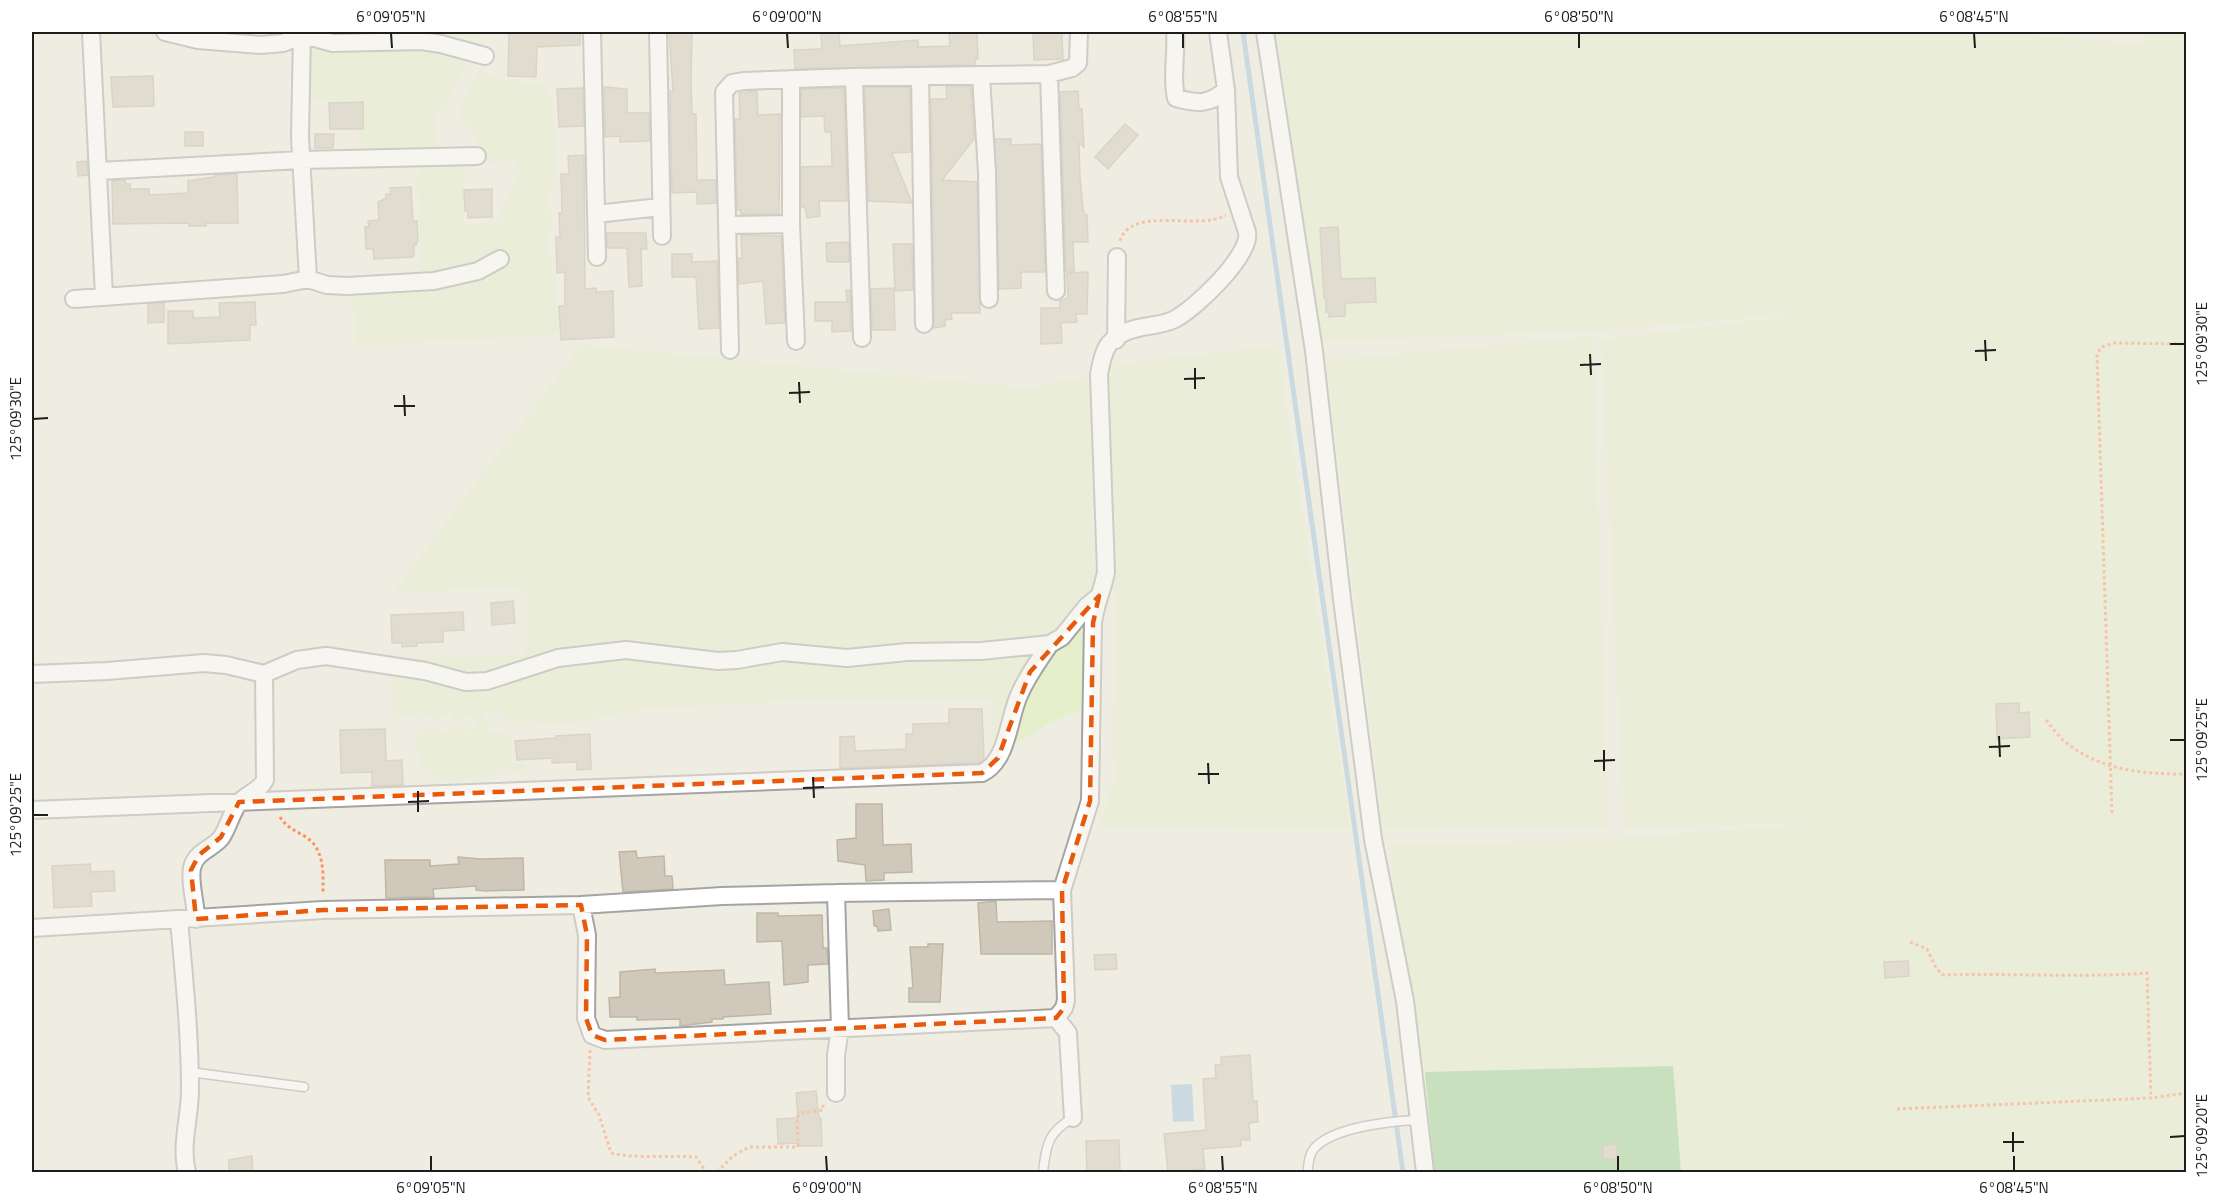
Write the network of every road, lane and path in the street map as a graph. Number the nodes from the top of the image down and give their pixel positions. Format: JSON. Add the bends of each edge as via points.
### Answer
{"nodes":[{"id":1,"x":91,"y":32,"type":"edge"},
{"id":2,"x":165,"y":32,"type":"edge"},
{"id":3,"x":592,"y":32,"type":"edge"},
{"id":4,"x":658,"y":32,"type":"edge"},
{"id":5,"x":1079,"y":32,"type":"edge"},
{"id":6,"x":1174,"y":32,"type":"edge"},
{"id":7,"x":1218,"y":32,"type":"edge"},
{"id":8,"x":1265,"y":32,"type":"edge"},
{"id":9,"x":303,"y":33,"type":"edge"},
{"id":10,"x":485,"y":56,"type":"dead end"},
{"id":11,"x":1049,"y":74,"type":"junction"},
{"id":12,"x":920,"y":76,"type":"junction"},
{"id":13,"x":981,"y":76,"type":"junction"},
{"id":14,"x":854,"y":77,"type":"junction"},
{"id":15,"x":791,"y":79,"type":"junction"},
{"id":16,"x":1226,"y":90,"type":"junction"},
{"id":17,"x":477,"y":156,"type":"dead end"},
{"id":18,"x":301,"y":160,"type":"junction"},
{"id":19,"x":99,"y":171,"type":"junction"},
{"id":20,"x":1237,"y":205,"type":"junction"},
{"id":21,"x":660,"y":207,"type":"junction"},
{"id":22,"x":596,"y":214,"type":"junction"},
{"id":23,"x":791,"y":224,"type":"junction"},
{"id":24,"x":728,"y":225,"type":"junction"},
{"id":25,"x":662,"y":236,"type":"dead end"},
{"id":26,"x":597,"y":257,"type":"dead end"},
{"id":27,"x":1117,"y":257,"type":"joint"},
{"id":28,"x":500,"y":259,"type":"dead end"},
{"id":29,"x":308,"y":279,"type":"junction"},
{"id":30,"x":1056,"y":291,"type":"dead end"},
{"id":31,"x":104,"y":296,"type":"junction"},
{"id":32,"x":74,"y":299,"type":"dead end"},
{"id":33,"x":989,"y":299,"type":"dead end"},
{"id":34,"x":924,"y":324,"type":"dead end"},
{"id":35,"x":862,"y":338,"type":"dead end"},
{"id":36,"x":1116,"y":340,"type":"junction"},
{"id":37,"x":796,"y":341,"type":"dead end"},
{"id":38,"x":2187,"y":344,"type":"edge"},
{"id":39,"x":730,"y":350,"type":"dead end"},
{"id":40,"x":1099,"y":596,"type":"junction"},
{"id":41,"x":1050,"y":644,"type":"junction"},
{"id":42,"x":32,"y":674,"type":"edge"},
{"id":43,"x":264,"y":674,"type":"junction"},
{"id":44,"x":2046,"y":720,"type":"dead end"},
{"id":45,"x":2110,"y":766,"type":"junction"},
{"id":46,"x":2187,"y":774,"type":"edge"},
{"id":47,"x":267,"y":800,"type":"junction"},
{"id":48,"x":239,"y":802,"type":"junction"},
{"id":49,"x":32,"y":810,"type":"edge"},
{"id":50,"x":2112,"y":813,"type":"dead end"},
{"id":51,"x":1062,"y":890,"type":"junction"},
{"id":52,"x":836,"y":893,"type":"junction"},
{"id":53,"x":581,"y":905,"type":"junction"},
{"id":54,"x":323,"y":910,"type":"junction"},
{"id":55,"x":188,"y":920,"type":"junction"},
{"id":56,"x":32,"y":928,"type":"edge"},
{"id":57,"x":1910,"y":942,"type":"dead end"},
{"id":58,"x":1056,"y":1018,"type":"junction"},
{"id":59,"x":840,"y":1029,"type":"junction"},
{"id":60,"x":592,"y":1035,"type":"junction"},
{"id":61,"x":190,"y":1072,"type":"junction"},
{"id":62,"x":304,"y":1087,"type":"dead end"},
{"id":63,"x":836,"y":1089,"type":"joint"},
{"id":64,"x":2187,"y":1093,"type":"edge"},
{"id":65,"x":2151,"y":1098,"type":"junction"},
{"id":66,"x":1897,"y":1109,"type":"dead end"},
{"id":67,"x":1073,"y":1118,"type":"joint"},
{"id":68,"x":1414,"y":1120,"type":"junction"},
{"id":69,"x":187,"y":1173,"type":"edge"},
{"id":70,"x":706,"y":1173,"type":"edge"},
{"id":71,"x":717,"y":1173,"type":"edge"},
{"id":72,"x":1042,"y":1173,"type":"edge"},
{"id":73,"x":1308,"y":1173,"type":"edge"},
{"id":74,"x":1425,"y":1173,"type":"edge"}],
"edges":[{"from":1,"to":19,"type":"street"},
{"from":2,"to":9,"type":"street","via":[[198,40],[261,45],[283,43]]},
{"from":3,"to":22,"type":"street"},
{"from":4,"to":21,"type":"street"},
{"from":5,"to":11,"type":"street","via":[[1078,63]]},
{"from":6,"to":16,"type":"street","via":[[1176,98],[1205,102]]},
{"from":7,"to":16,"type":"street"},
{"from":8,"to":68,"type":"street","via":[[1314,351],[1373,839],[1405,1001]]},
{"from":9,"to":10,"type":"street","via":[[333,44],[421,41]]},
{"from":9,"to":18,"type":"street"},
{"from":11,"to":13,"type":"street"},
{"from":11,"to":30,"type":"street"},
{"from":12,"to":13,"type":"street"},
{"from":12,"to":14,"type":"street"},
{"from":12,"to":34,"type":"street"},
{"from":13,"to":33,"type":"street"},
{"from":14,"to":15,"type":"street"},
{"from":14,"to":35,"type":"street"},
{"from":15,"to":23,"type":"street"},
{"from":15,"to":24,"type":"street","via":[[737,82],[724,92]]},
{"from":16,"to":20,"type":"street","via":[[1228,169]]},
{"from":17,"to":18,"type":"street"},
{"from":18,"to":19,"type":"street"},
{"from":18,"to":29,"type":"street"},
{"from":19,"to":31,"type":"street"},
{"from":20,"to":27,"type":"path","via":[[1213,221],[1133,224],[1122,235]]},
{"from":20,"to":36,"type":"street","via":[[1247,240],[1206,297],[1186,314],[1125,333]]},
{"from":21,"to":22,"type":"street"},
{"from":21,"to":25,"type":"street"},
{"from":22,"to":26,"type":"street"},
{"from":23,"to":24,"type":"street"},
{"from":23,"to":37,"type":"street"},
{"from":24,"to":39,"type":"street"},
{"from":27,"to":36,"type":"street"},
{"from":28,"to":29,"type":"street","via":[[478,271],[434,281],[346,286]]},
{"from":29,"to":31,"type":"street"},
{"from":31,"to":32,"type":"street"},
{"from":36,"to":40,"type":"street","via":[[1109,344],[1099,374],[1106,572]]},
{"from":38,"to":45,"type":"path","via":[[2114,343],[2102,347],[2097,356]]},
{"from":40,"to":41,"type":"street","via":[[1062,637]]},
{"from":40,"to":51,"type":"street","via":[[1094,623],[1090,801]]},
{"from":41,"to":43,"type":"street","via":[[846,658],[782,651],[718,662],[626,650],[558,658],[477,683],[326,656],[297,660]]},
{"from":41,"to":47,"type":"street","via":[[1019,694],[998,758],[991,769],[982,773]]},
{"from":42,"to":43,"type":"street","via":[[204,663]]},
{"from":43,"to":48,"type":"street","via":[[266,780]]},
{"from":44,"to":45,"type":"path","via":[[2066,743]]},
{"from":45,"to":46,"type":"path"},
{"from":45,"to":50,"type":"path"},
{"from":47,"to":48,"type":"street"},
{"from":47,"to":54,"type":"path","via":[[285,825],[319,850]]},
{"from":48,"to":49,"type":"street"},
{"from":48,"to":55,"type":"street","via":[[221,837],[193,863],[191,877],[196,902]]},
{"from":51,"to":52,"type":"street"},
{"from":51,"to":58,"type":"street","via":[[1066,1000]]},
{"from":52,"to":53,"type":"street"},
{"from":52,"to":59,"type":"street"},
{"from":53,"to":54,"type":"street"},
{"from":53,"to":60,"type":"street","via":[[587,935],[586,1018]]},
{"from":54,"to":55,"type":"street"},
{"from":55,"to":56,"type":"street"},
{"from":55,"to":61,"type":"street"},
{"from":57,"to":65,"type":"path","via":[[1927,949],[1943,975],[2147,974]]},
{"from":58,"to":59,"type":"street"},
{"from":58,"to":67,"type":"street","via":[[1068,1033]]},
{"from":59,"to":60,"type":"street","via":[[605,1040]]},
{"from":59,"to":63,"type":"street"},
{"from":60,"to":70,"type":"path","via":[[588,1097],[599,1115],[611,1153],[627,1157],[696,1156]]},
{"from":61,"to":62,"type":"lane"},
{"from":61,"to":69,"type":"street"},
{"from":63,"to":71,"type":"path","via":[[822,1093],[823,1110],[797,1117],[798,1147],[749,1147],[733,1156]]},
{"from":64,"to":65,"type":"path"},
{"from":65,"to":66,"type":"path"},
{"from":67,"to":72,"type":"lane","via":[[1051,1136]]},
{"from":68,"to":73,"type":"lane","via":[[1346,1131],[1326,1140],[1313,1150]]},
{"from":68,"to":74,"type":"street"}]}
